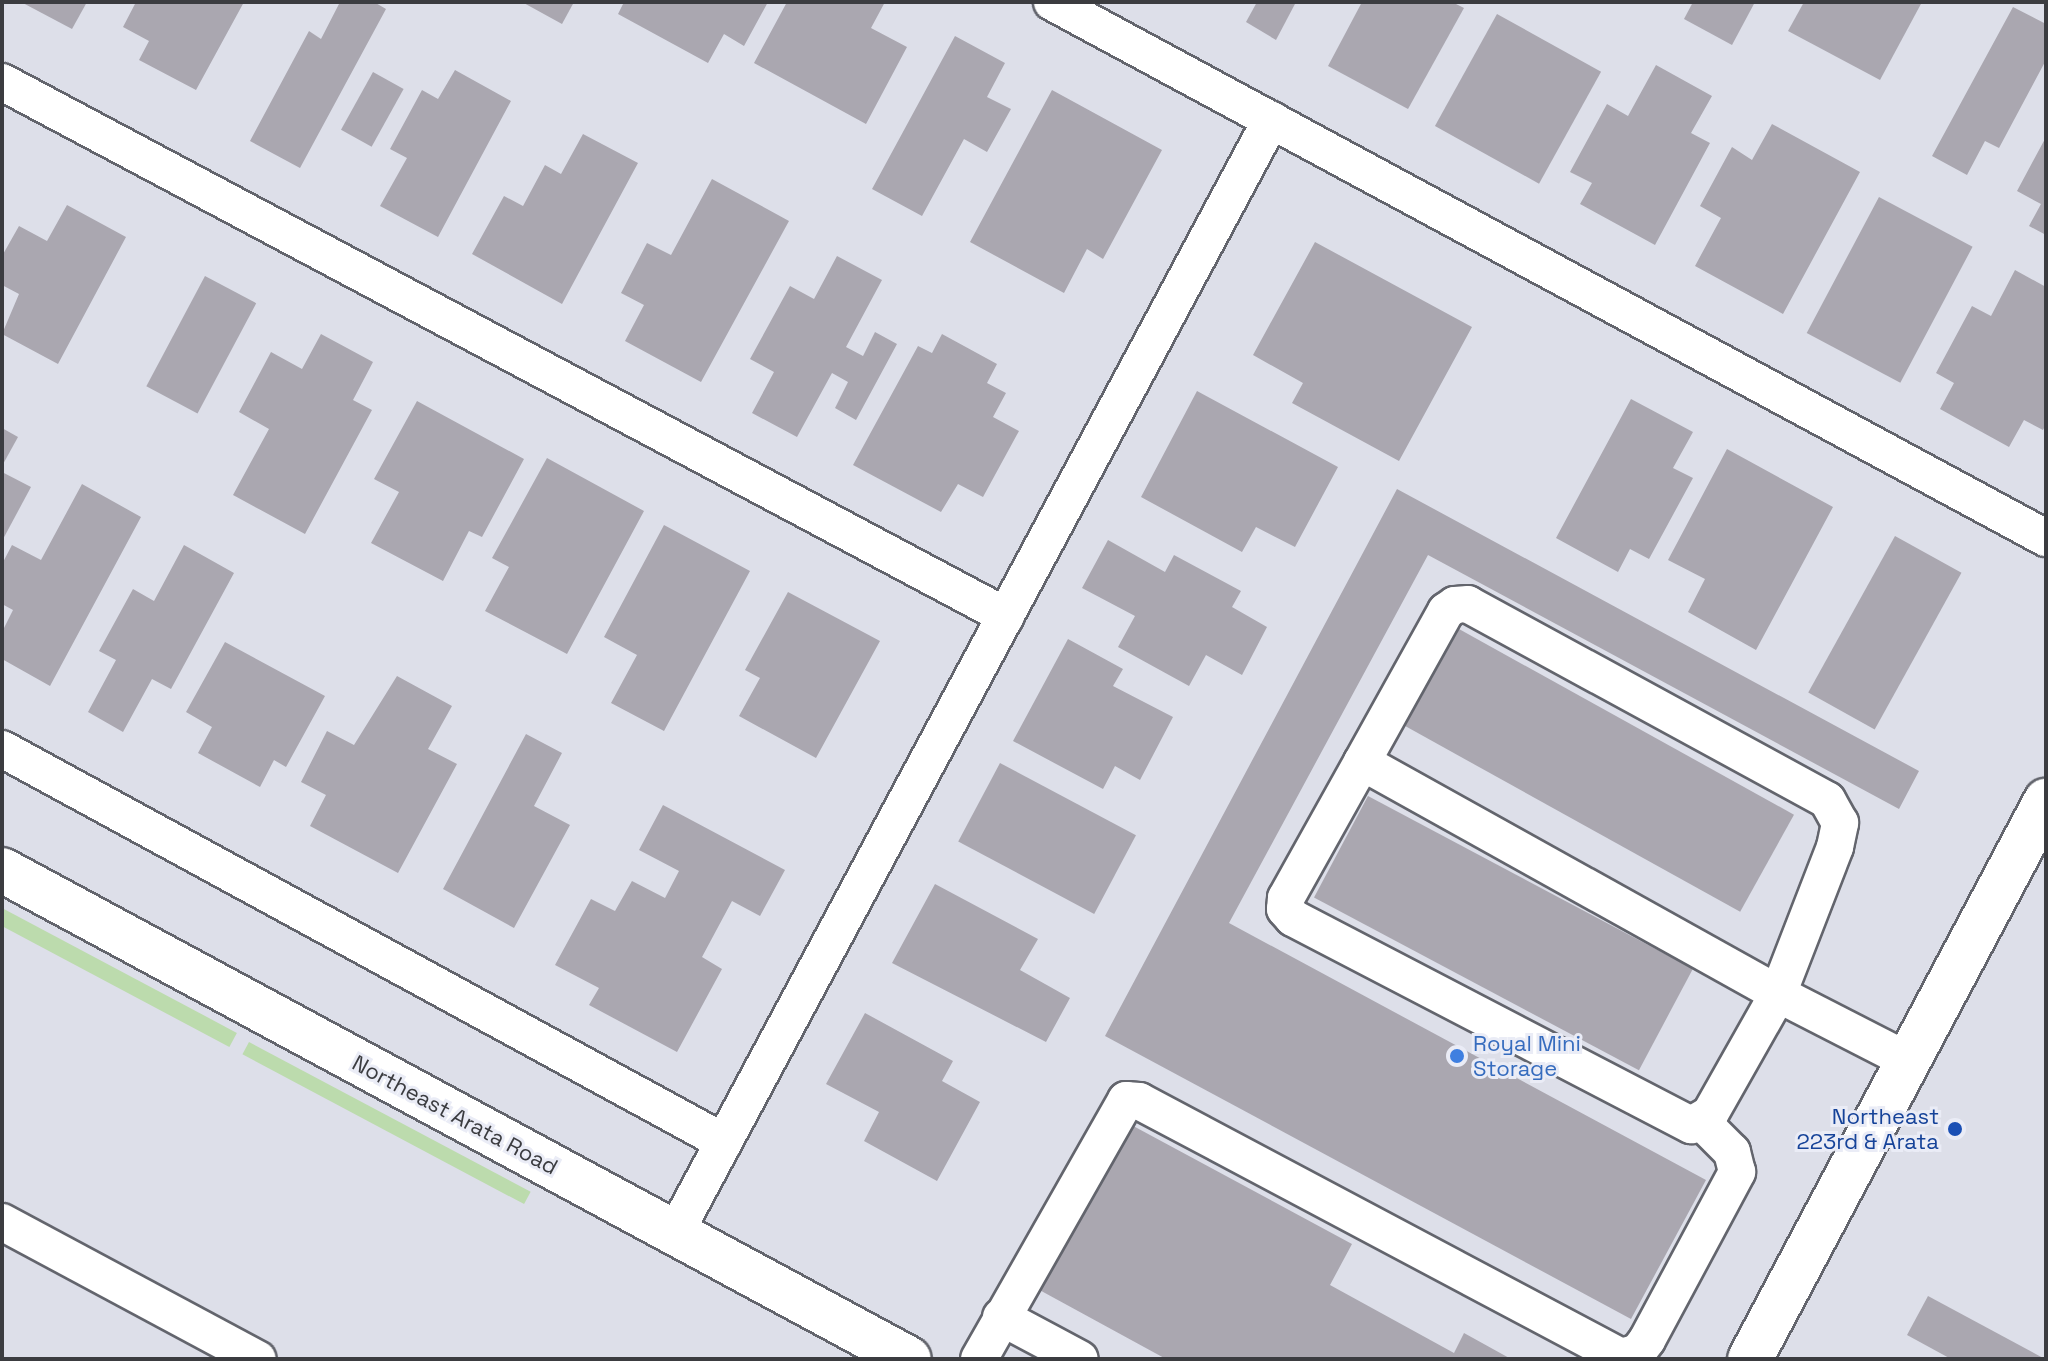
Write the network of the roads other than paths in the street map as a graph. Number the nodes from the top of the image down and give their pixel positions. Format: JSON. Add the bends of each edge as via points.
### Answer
{"nodes":[{"id":1,"x":1052,"y":2,"type":"edge"},
{"id":2,"x":2,"y":82,"type":"edge"},
{"id":3,"x":1271,"y":120,"type":"junction"},
{"id":4,"x":2046,"y":538,"type":"edge"},
{"id":5,"x":1006,"y":616,"type":"junction"},
{"id":6,"x":2,"y":749,"type":"edge"},
{"id":7,"x":1362,"y":762,"type":"junction"},
{"id":8,"x":2046,"y":801,"type":"edge"},
{"id":9,"x":2,"y":870,"type":"edge"},
{"id":10,"x":1778,"y":994,"type":"junction"},
{"id":11,"x":1909,"y":1061,"type":"junction"},
{"id":12,"x":1702,"y":1122,"type":"junction"},
{"id":13,"x":724,"y":1142,"type":"junction"},
{"id":14,"x":2,"y":1222,"type":"edge"},
{"id":15,"x":675,"y":1233,"type":"junction"},
{"id":16,"x":1001,"y":1317,"type":"junction"},
{"id":17,"x":258,"y":1359,"type":"edge"},
{"id":18,"x":909,"y":1359,"type":"edge"},
{"id":19,"x":979,"y":1359,"type":"edge"},
{"id":20,"x":1080,"y":1359,"type":"edge"},
{"id":21,"x":1750,"y":1359,"type":"edge"}],
"edges":[{"from":1,"to":3,"type":"lane"},
{"from":2,"to":5,"type":"lane"},
{"from":3,"to":4,"type":"lane"},
{"from":3,"to":5,"type":"lane"},
{"from":5,"to":13,"type":"lane"},
{"from":6,"to":13,"type":"lane"},
{"from":7,"to":10,"type":"lane"},
{"from":7,"to":10,"type":"lane","via":[[1446,611],[1468,604],[1827,800],[1840,823],[1835,847]]},
{"from":7,"to":12,"type":"lane","via":[[1286,898],[1285,909],[1293,918],[1681,1122]]},
{"from":8,"to":11,"type":"street"},
{"from":9,"to":15,"type":"street","name":"Northeast Arata Road"},
{"from":10,"to":11,"type":"lane"},
{"from":10,"to":12,"type":"lane"},
{"from":11,"to":21,"type":"street"},
{"from":12,"to":16,"type":"lane","via":[[1732,1152],[1737,1172],[1647,1340],[1638,1352],[1621,1357],[1139,1101],[1126,1100]]},
{"from":13,"to":15,"type":"lane"},
{"from":14,"to":17,"type":"lane"},
{"from":15,"to":18,"type":"street","name":"Northeast Arata Road"},
{"from":16,"to":19,"type":"lane"},
{"from":16,"to":20,"type":"lane"}]}
